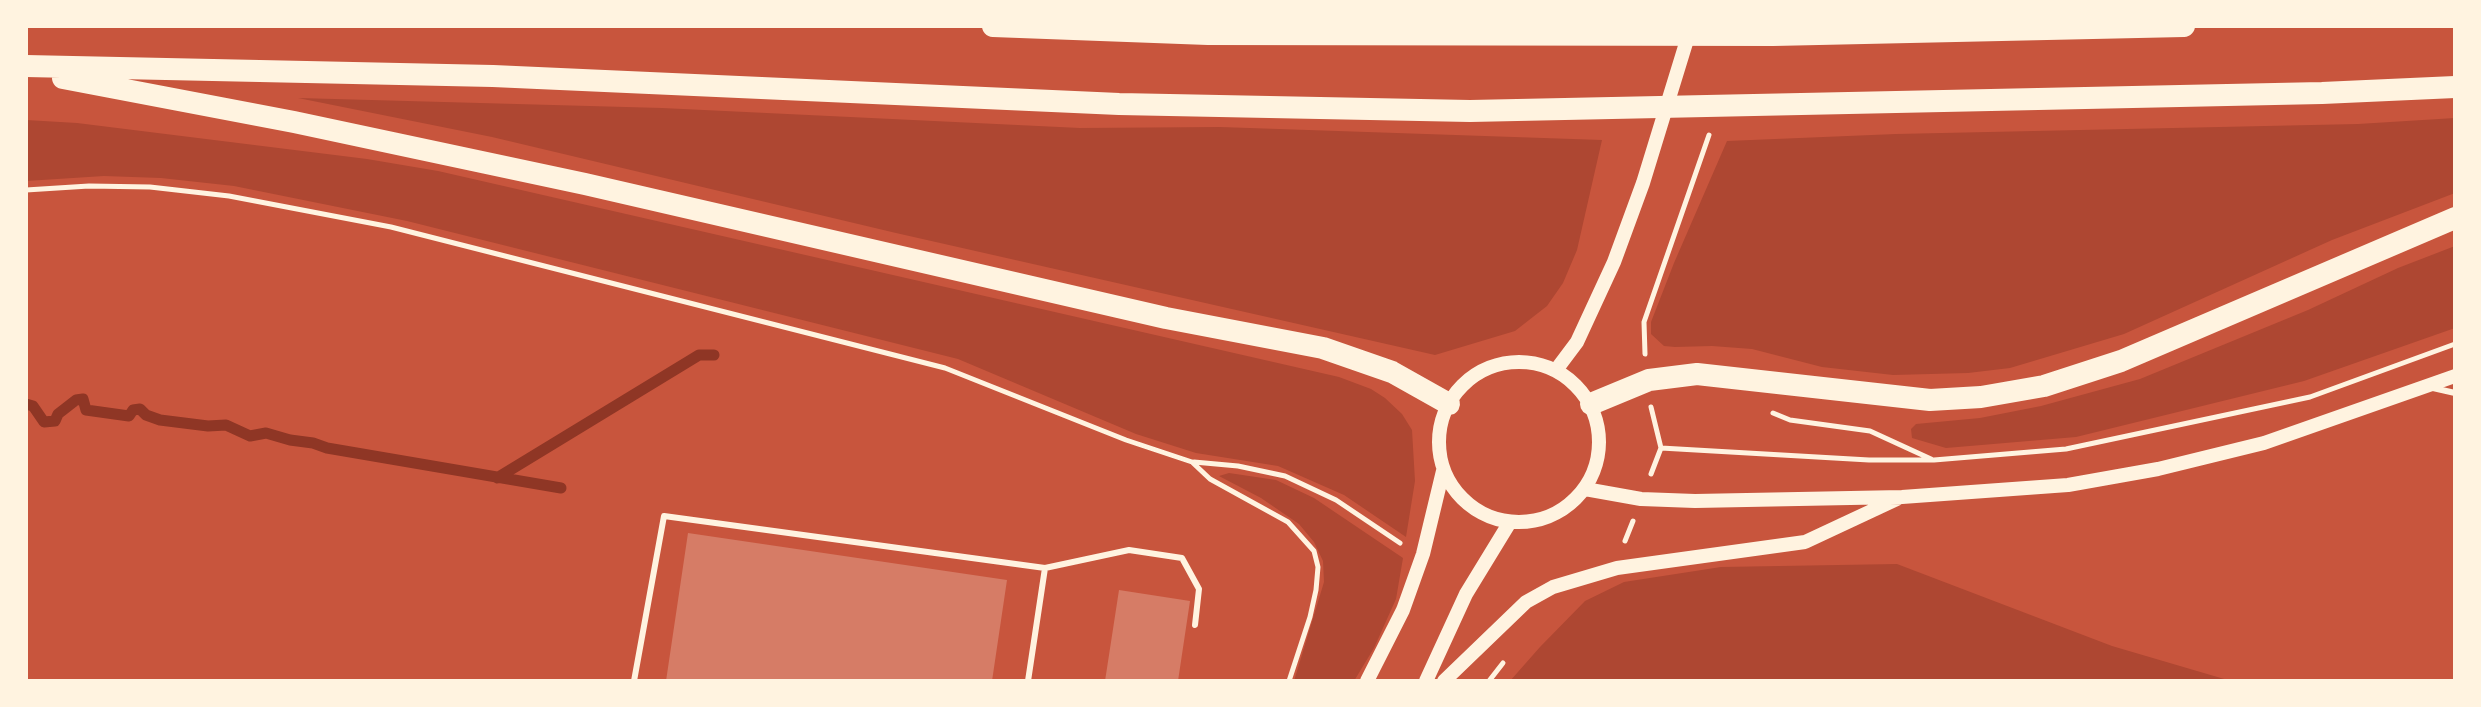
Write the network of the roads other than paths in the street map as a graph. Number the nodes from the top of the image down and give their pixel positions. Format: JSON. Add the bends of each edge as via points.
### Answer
{"nodes":[{"id":1,"x":993,"y":26,"type":"edge"},
{"id":2,"x":1691,"y":26,"type":"edge"},
{"id":3,"x":2184,"y":26,"type":"edge"},
{"id":4,"x":26,"y":69,"type":"edge"},
{"id":5,"x":2455,"y":87,"type":"edge"},
{"id":6,"x":2455,"y":218,"type":"edge"},
{"id":7,"x":1556,"y":370,"type":"junction"},
{"id":8,"x":2455,"y":376,"type":"edge"},
{"id":9,"x":2426,"y":386,"type":"junction"},
{"id":10,"x":2455,"y":393,"type":"edge"},
{"id":11,"x":1449,"y":404,"type":"junction"},
{"id":12,"x":1591,"y":404,"type":"junction"},
{"id":13,"x":1443,"y":471,"type":"junction"},
{"id":14,"x":1585,"y":489,"type":"junction"},
{"id":15,"x":1902,"y":497,"type":"junction"},
{"id":16,"x":1510,"y":522,"type":"junction"},
{"id":17,"x":1045,"y":568,"type":"junction"},
{"id":18,"x":1195,"y":625,"type":"dead end"},
{"id":19,"x":634,"y":681,"type":"edge"},
{"id":20,"x":1028,"y":681,"type":"edge"},
{"id":21,"x":1367,"y":681,"type":"edge"},
{"id":22,"x":1426,"y":681,"type":"edge"},
{"id":23,"x":1444,"y":681,"type":"edge"}],
"edges":[{"from":1,"to":3,"type":"highway","via":[[1208,34],[1773,35]]},
{"from":2,"to":7,"type":"street","via":[[1614,262],[1577,342]]},
{"from":4,"to":5,"type":"highway","via":[[493,76],[1119,104],[1470,111]]},
{"from":4,"to":11,"type":"highway","via":[[585,184],[1166,318],[1323,348],[1392,372]]},
{"from":6,"to":12,"type":"highway","via":[[2121,361],[2044,386],[1930,400],[1697,374],[1649,380]]},
{"from":7,"to":11,"type":"street","via":[[1529,361],[1501,363],[1475,374]]},
{"from":7,"to":12,"type":"street"},
{"from":8,"to":9,"type":"street"},
{"from":9,"to":10,"type":"lane"},
{"from":9,"to":15,"type":"street","via":[[2264,443],[2158,469],[2068,485]]},
{"from":11,"to":13,"type":"street","via":[[1438,438]]},
{"from":12,"to":14,"type":"street","via":[[1599,428],[1599,454]]},
{"from":13,"to":16,"type":"street","via":[[1468,504]]},
{"from":13,"to":21,"type":"street","via":[[1403,610]]},
{"from":14,"to":15,"type":"street","via":[[1695,501]]},
{"from":14,"to":16,"type":"street","via":[[1562,511],[1541,520]]},
{"from":15,"to":23,"type":"street","via":[[1805,542],[1617,568],[1553,587],[1526,602]]},
{"from":16,"to":22,"type":"street","via":[[1466,594]]},
{"from":17,"to":18,"type":"lane","via":[[1129,550],[1182,558],[1199,589]]},
{"from":17,"to":19,"type":"lane","via":[[664,516]]},
{"from":17,"to":20,"type":"lane"}]}
